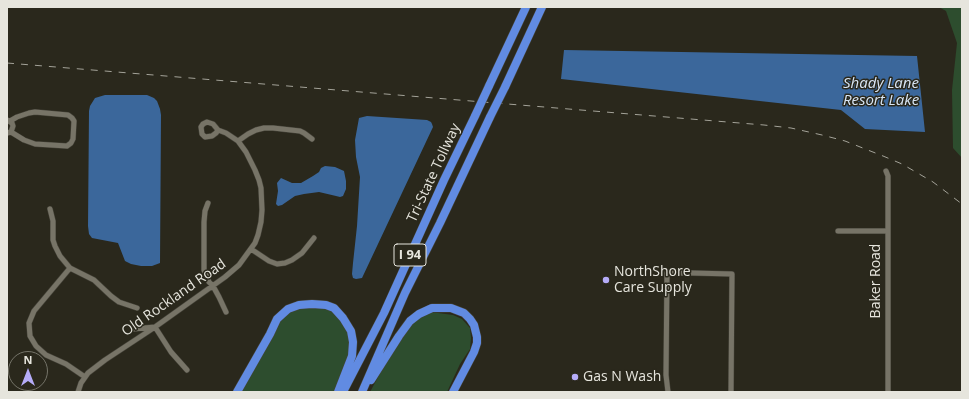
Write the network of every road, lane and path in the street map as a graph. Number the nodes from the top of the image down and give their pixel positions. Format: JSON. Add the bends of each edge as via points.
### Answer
{"nodes":[{"id":1,"x":526,"y":7,"type":"edge"},
{"id":2,"x":542,"y":7,"type":"edge"},
{"id":3,"x":9,"y":121,"type":"edge"},
{"id":4,"x":218,"y":130,"type":"dead end"},
{"id":5,"x":9,"y":132,"type":"edge"},
{"id":6,"x":312,"y":139,"type":"dead end"},
{"id":7,"x":238,"y":141,"type":"junction"},
{"id":8,"x":886,"y":171,"type":"dead end"},
{"id":9,"x":208,"y":203,"type":"dead end"},
{"id":10,"x":50,"y":209,"type":"dead end"},
{"id":11,"x":838,"y":231,"type":"dead end"},
{"id":12,"x":888,"y":231,"type":"junction"},
{"id":13,"x":314,"y":238,"type":"dead end"},
{"id":14,"x":251,"y":249,"type":"junction"},
{"id":15,"x":70,"y":268,"type":"junction"},
{"id":16,"x":213,"y":286,"type":"junction"},
{"id":17,"x":137,"y":308,"type":"dead end"},
{"id":18,"x":226,"y":312,"type":"dead end"},
{"id":19,"x":155,"y":327,"type":"junction"},
{"id":20,"x":133,"y":329,"type":"dead end"},
{"id":21,"x":187,"y":370,"type":"dead end"},
{"id":22,"x":85,"y":377,"type":"junction"},
{"id":23,"x":78,"y":392,"type":"edge"},
{"id":24,"x":236,"y":392,"type":"edge"},
{"id":25,"x":338,"y":392,"type":"edge"},
{"id":26,"x":343,"y":392,"type":"edge"},
{"id":27,"x":362,"y":392,"type":"edge"},
{"id":28,"x":453,"y":392,"type":"edge"},
{"id":29,"x":668,"y":392,"type":"edge"},
{"id":30,"x":731,"y":392,"type":"edge"},
{"id":31,"x":888,"y":392,"type":"edge"}],
"edges":[{"from":1,"to":26,"type":"highway","name":"Tri-State Tollway","number":"I 94","bridge":true,"via":[[384,313]]},
{"from":2,"to":27,"type":"highway","name":"Tri-State Tollway","number":"I 94","bridge":true,"via":[[405,293]]},
{"from":3,"to":5,"type":"street","via":[[13,126]]},
{"from":3,"to":5,"type":"street","via":[[35,112],[68,115],[74,121],[73,139],[67,146],[35,144]]},
{"from":4,"to":7,"type":"street","name":"Old Rockland Road"},
{"from":6,"to":7,"type":"street","via":[[300,131],[264,128]]},
{"from":7,"to":14,"type":"street","name":"Old Rockland Road","via":[[255,170],[262,196],[261,222]]},
{"from":8,"to":12,"type":"street","name":"Baker Road"},
{"from":9,"to":16,"type":"street","via":[[204,222],[204,270]]},
{"from":10,"to":15,"type":"street","via":[[55,246]]},
{"from":11,"to":12,"type":"street"},
{"from":12,"to":31,"type":"street","name":"Baker Road"},
{"from":13,"to":14,"type":"street","via":[[302,252],[284,263],[269,261]]},
{"from":14,"to":16,"type":"street","name":"Old Rockland Road","via":[[239,265]]},
{"from":15,"to":17,"type":"street","via":[[94,280],[119,302]]},
{"from":15,"to":22,"type":"street","via":[[34,311],[29,323],[30,336],[46,355]]},
{"from":16,"to":18,"type":"street"},
{"from":16,"to":19,"type":"street","name":"Old Rockland Road"},
{"from":19,"to":20,"type":"street"},
{"from":19,"to":21,"type":"street","via":[[171,352]]},
{"from":19,"to":22,"type":"street","name":"Old Rockland Road","via":[[105,360]]},
{"from":22,"to":23,"type":"street","name":"Old Rockland Road"},
{"from":24,"to":25,"type":"highway","via":[[277,319],[288,309],[312,304],[334,308],[351,331],[352,356]]},
{"from":27,"to":28,"type":"highway","via":[[410,321],[432,308],[458,310],[474,325],[477,343]]},
{"from":29,"to":30,"type":"street","via":[[667,273],[732,274]]}]}
